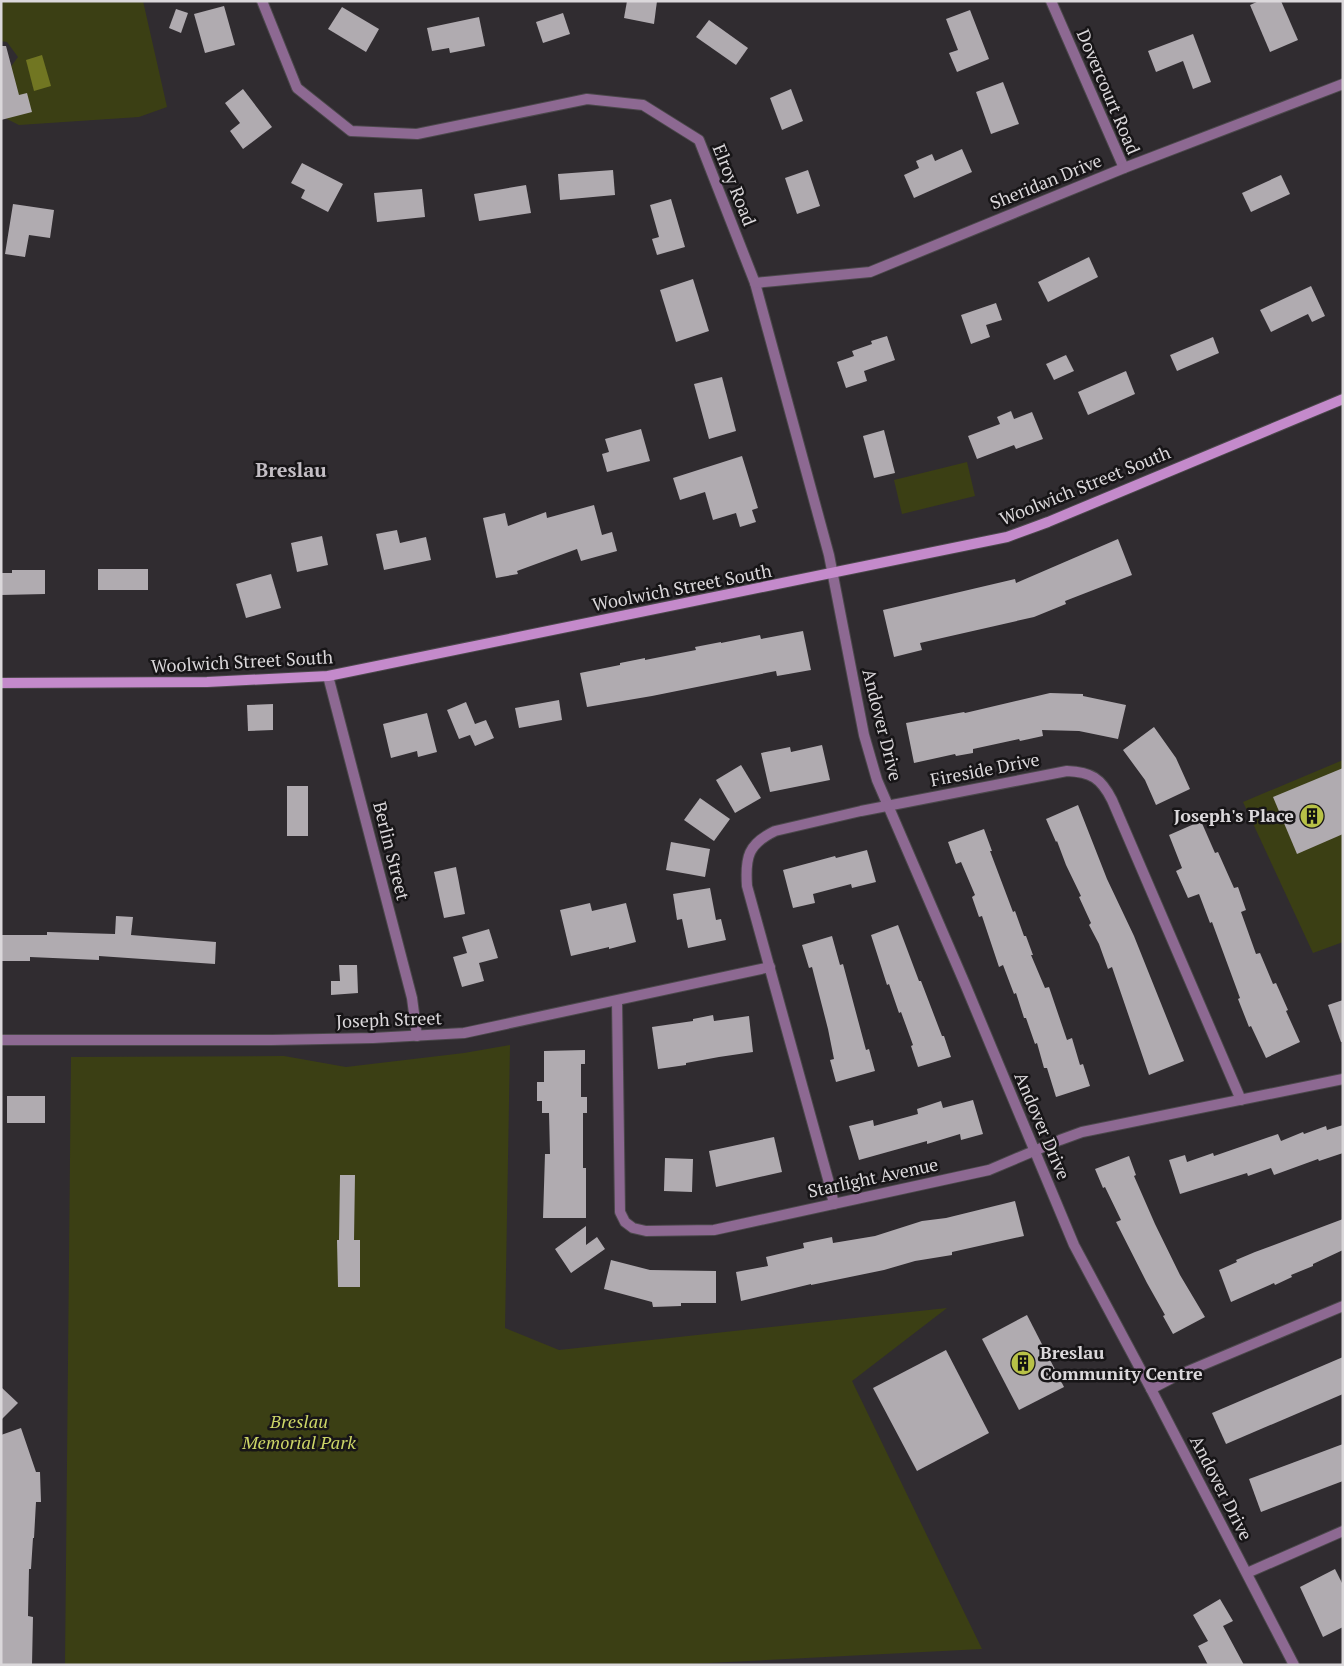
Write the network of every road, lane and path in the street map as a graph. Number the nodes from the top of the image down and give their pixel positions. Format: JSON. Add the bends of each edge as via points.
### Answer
{"nodes":[{"id":1,"x":262,"y":1,"type":"edge"},
{"id":2,"x":1051,"y":1,"type":"edge"},
{"id":3,"x":1343,"y":84,"type":"edge"},
{"id":4,"x":1124,"y":168,"type":"junction"},
{"id":5,"x":755,"y":283,"type":"junction"},
{"id":6,"x":1343,"y":400,"type":"edge"},
{"id":7,"x":832,"y":572,"type":"junction"},
{"id":8,"x":328,"y":676,"type":"junction"},
{"id":9,"x":1,"y":683,"type":"edge"},
{"id":10,"x":889,"y":806,"type":"junction"},
{"id":11,"x":770,"y":967,"type":"junction"},
{"id":12,"x":617,"y":1001,"type":"junction"},
{"id":13,"x":417,"y":1036,"type":"junction"},
{"id":14,"x":1,"y":1040,"type":"edge"},
{"id":15,"x":1343,"y":1079,"type":"edge"},
{"id":16,"x":1241,"y":1100,"type":"junction"},
{"id":17,"x":1035,"y":1151,"type":"junction"},
{"id":18,"x":834,"y":1204,"type":"junction"},
{"id":19,"x":1343,"y":1306,"type":"edge"},
{"id":20,"x":1151,"y":1389,"type":"junction"},
{"id":21,"x":1343,"y":1531,"type":"edge"},
{"id":22,"x":1247,"y":1574,"type":"junction"},
{"id":23,"x":1294,"y":1665,"type":"edge"}],
"edges":[{"from":1,"to":5,"type":"street","name":"Elroy Road","via":[[297,88],[351,130],[417,134],[587,99],[643,105],[699,140]]},
{"from":2,"to":4,"type":"street","name":"Dovercourt Road"},
{"from":3,"to":4,"type":"street","name":"Sheridan Drive"},
{"from":4,"to":5,"type":"street","name":"Sheridan Drive","via":[[870,272]]},
{"from":5,"to":7,"type":"street","name":"Elroy Road"},
{"from":6,"to":7,"type":"street","name":"Woolwich Street South","via":[[1007,537]]},
{"from":7,"to":8,"type":"street","name":"Woolwich Street South"},
{"from":7,"to":10,"type":"street","name":"Andover Drive","via":[[864,735],[877,780]]},
{"from":8,"to":9,"type":"street","name":"Woolwich Street South","via":[[207,682]]},
{"from":8,"to":13,"type":"street","name":"Berlin Street","via":[[412,998]]},
{"from":10,"to":11,"type":"street","name":"Fireside Drive","via":[[775,831],[753,847],[747,859],[747,886]]},
{"from":10,"to":16,"type":"street","name":"Fireside Drive","via":[[1067,771],[1088,774],[1097,779],[1112,800]]},
{"from":10,"to":17,"type":"street","name":"Andover Drive"},
{"from":11,"to":12,"type":"street","name":"Joseph Street"},
{"from":11,"to":18,"type":"street","name":"Fireside Drive"},
{"from":12,"to":13,"type":"street","name":"Joseph Street","via":[[464,1033]]},
{"from":12,"to":18,"type":"street","name":"Starlight Avenue","via":[[619,1198],[625,1222],[646,1232],[714,1230]]},
{"from":13,"to":14,"type":"street","name":"Joseph Street","via":[[272,1040]]},
{"from":15,"to":16,"type":"street","name":"Starlight Avenue"},
{"from":16,"to":17,"type":"street","name":"Starlight Avenue","via":[[1082,1132]]},
{"from":17,"to":18,"type":"street","name":"Starlight Avenue","via":[[989,1170]]},
{"from":17,"to":20,"type":"street","name":"Andover Drive","via":[[1074,1245]]},
{"from":19,"to":20,"type":"street"},
{"from":20,"to":22,"type":"street","name":"Andover Drive"},
{"from":21,"to":22,"type":"street"},
{"from":22,"to":23,"type":"street","name":"Andover Drive"}]}
